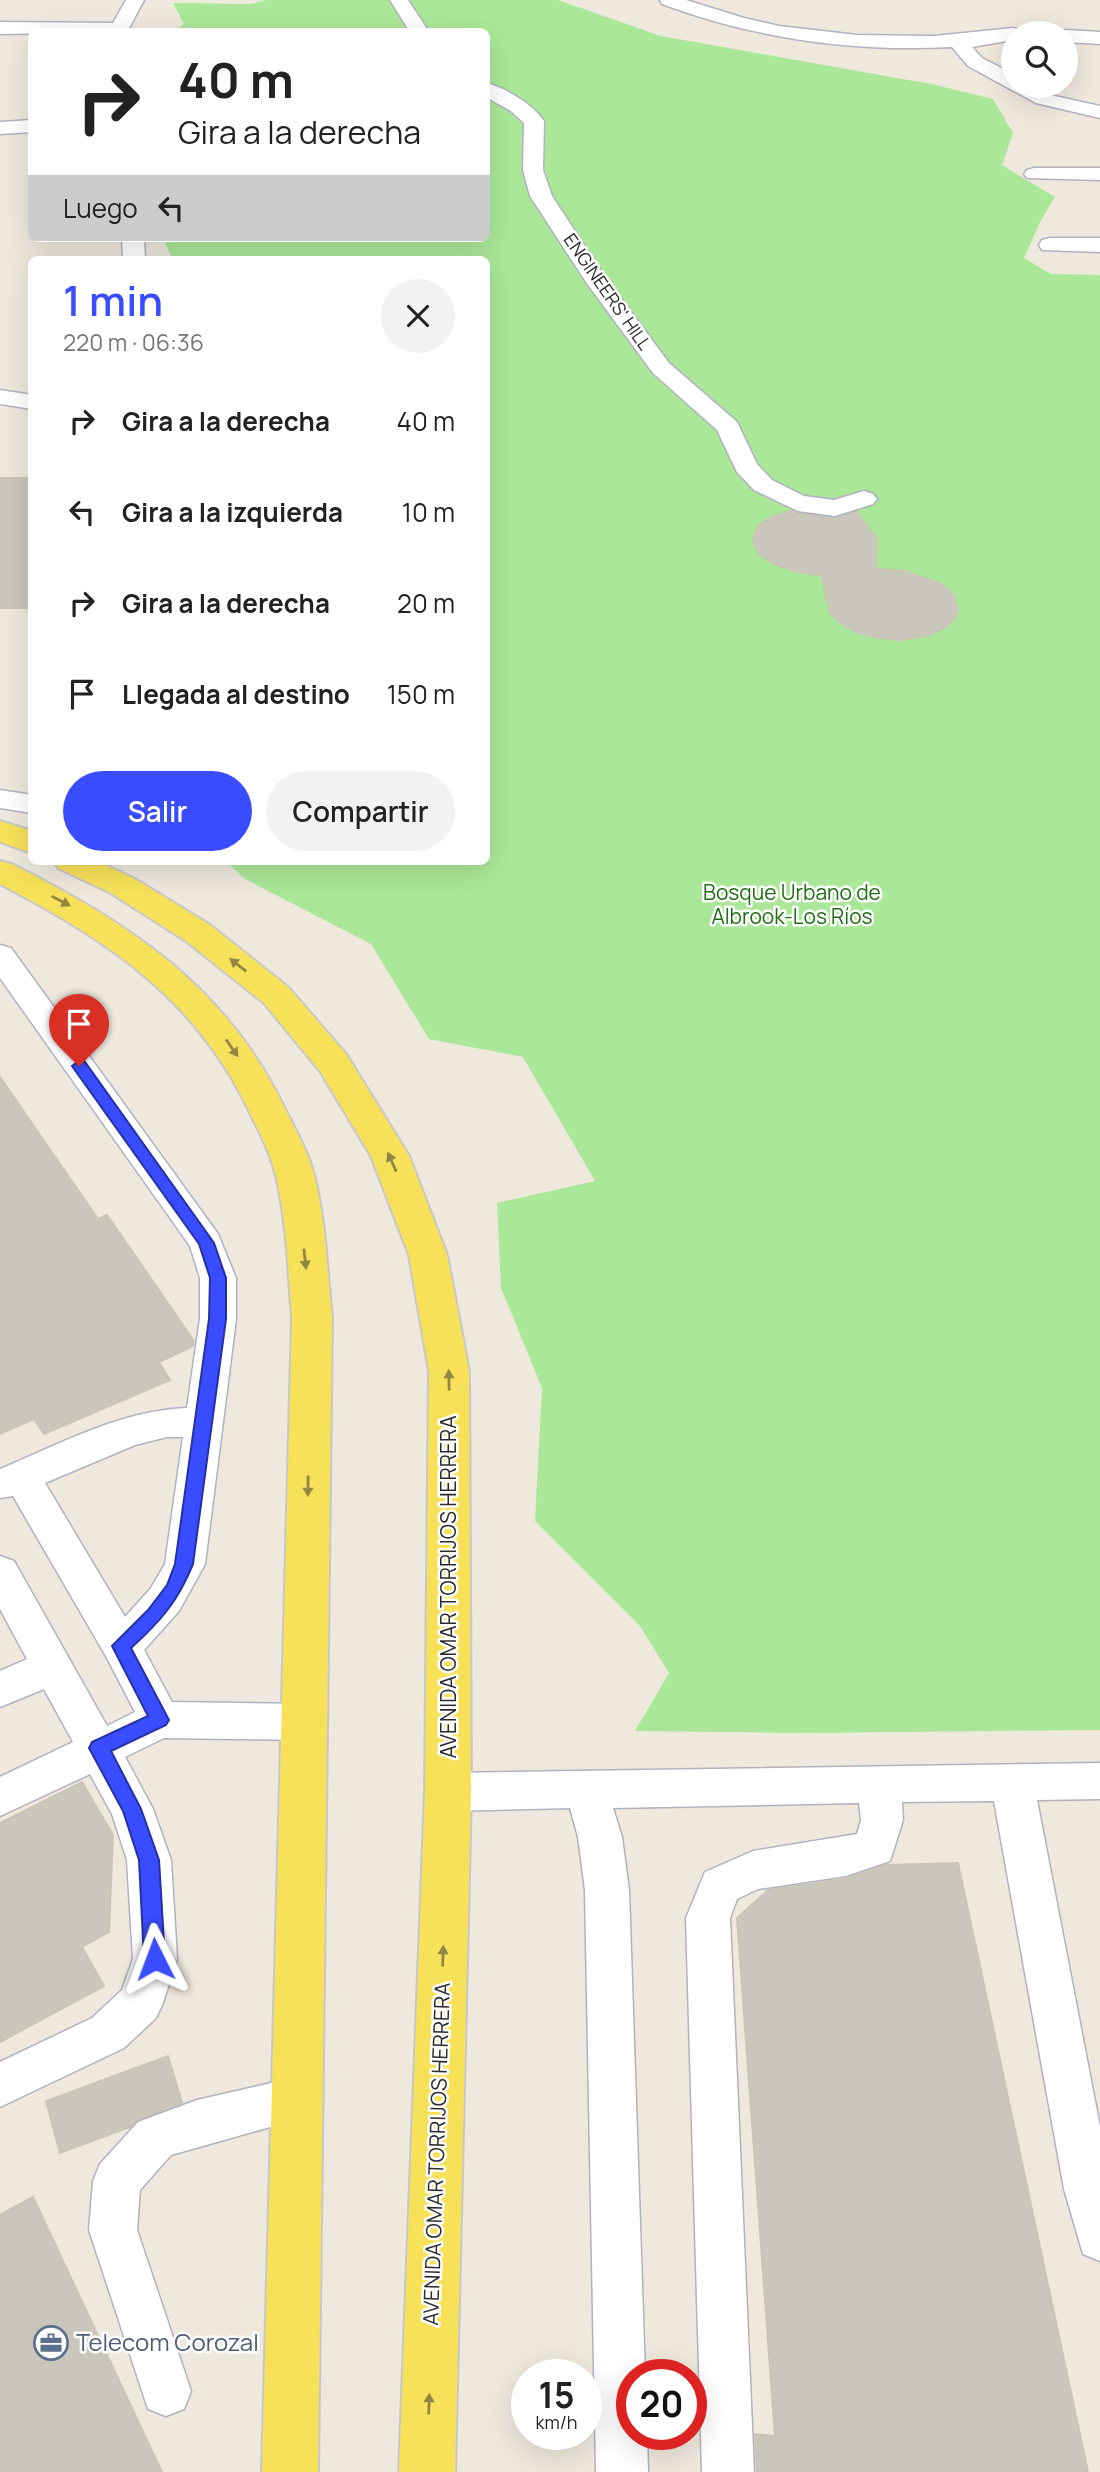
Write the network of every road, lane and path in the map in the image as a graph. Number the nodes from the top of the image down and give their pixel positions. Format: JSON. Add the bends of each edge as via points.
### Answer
{"nodes":[{"id":1,"x":135,"y":0,"type":"edge"},
{"id":2,"x":399,"y":0,"type":"edge"},
{"id":3,"x":669,"y":0,"type":"edge"},
{"id":4,"x":0,"y":28,"type":"edge"},
{"id":5,"x":28,"y":28,"type":"edge"},
{"id":6,"x":118,"y":28,"type":"edge"},
{"id":7,"x":417,"y":28,"type":"edge"},
{"id":8,"x":1001,"y":36,"type":"edge"},
{"id":9,"x":1078,"y":37,"type":"edge"},
{"id":10,"x":1100,"y":38,"type":"edge"},
{"id":11,"x":972,"y":40,"type":"junction"},
{"id":12,"x":1001,"y":75,"type":"edge"},
{"id":13,"x":490,"y":91,"type":"edge"},
{"id":14,"x":1041,"y":98,"type":"edge"},
{"id":15,"x":1100,"y":112,"type":"edge"},
{"id":16,"x":28,"y":127,"type":"edge"},
{"id":17,"x":0,"y":128,"type":"edge"},
{"id":18,"x":1034,"y":174,"type":"dead end"},
{"id":19,"x":1100,"y":174,"type":"edge"},
{"id":20,"x":1050,"y":245,"type":"dead end"},
{"id":21,"x":1100,"y":245,"type":"edge"},
{"id":22,"x":0,"y":397,"type":"edge"},
{"id":23,"x":28,"y":401,"type":"edge"},
{"id":24,"x":864,"y":499,"type":"dead end"},
{"id":25,"x":0,"y":799,"type":"edge"},
{"id":26,"x":28,"y":803,"type":"edge"},
{"id":27,"x":0,"y":831,"type":"edge"},
{"id":28,"x":28,"y":842,"type":"edge"},
{"id":29,"x":78,"y":865,"type":"edge"},
{"id":30,"x":0,"y":871,"type":"edge"},
{"id":31,"x":0,"y":955,"type":"edge"},
{"id":32,"x":204,"y":1422,"type":"junction"},
{"id":33,"x":11,"y":1480,"type":"edge"},
{"id":34,"x":5,"y":1590,"type":"edge"},
{"id":35,"x":121,"y":1646,"type":"junction"},
{"id":36,"x":52,"y":1666,"type":"junction"},
{"id":37,"x":0,"y":1690,"type":"edge"},
{"id":38,"x":160,"y":1720,"type":"junction"},
{"id":39,"x":304,"y":1722,"type":"junction"},
{"id":40,"x":99,"y":1748,"type":"junction"},
{"id":41,"x":1100,"y":1781,"type":"edge"},
{"id":42,"x":1012,"y":1782,"type":"junction"},
{"id":43,"x":879,"y":1784,"type":"junction"},
{"id":44,"x":586,"y":1789,"type":"junction"},
{"id":45,"x":449,"y":1791,"type":"junction"},
{"id":46,"x":0,"y":1797,"type":"edge"},
{"id":47,"x":0,"y":2085,"type":"edge"},
{"id":48,"x":296,"y":2099,"type":"junction"},
{"id":49,"x":1100,"y":2237,"type":"edge"},
{"id":50,"x":166,"y":2390,"type":"dead end"},
{"id":51,"x":290,"y":2472,"type":"edge"},
{"id":52,"x":426,"y":2472,"type":"edge"},
{"id":53,"x":622,"y":2472,"type":"edge"},
{"id":54,"x":728,"y":2472,"type":"edge"}],
"edges":[{"from":1,"to":6,"type":"street"},
{"from":2,"to":7,"type":"street"},
{"from":3,"to":11,"type":"street","via":[[773,30],[868,40]]},
{"from":4,"to":5,"type":"street"},
{"from":8,"to":11,"type":"street"},
{"from":9,"to":10,"type":"street"},
{"from":11,"to":12,"type":"street","via":[[961,45],[962,51]]},
{"from":13,"to":24,"type":"street","name":"ENGINEERS' HILL","via":[[534,121],[533,170],[541,196],[661,368],[728,427],[746,467],[763,485],[798,503],[835,509]]},
{"from":14,"to":15,"type":"street"},
{"from":16,"to":17,"type":"street"},
{"from":18,"to":19,"type":"street"},
{"from":20,"to":21,"type":"street"},
{"from":22,"to":23,"type":"street"},
{"from":25,"to":26,"type":"street"},
{"from":27,"to":28,"type":"main road"},
{"from":45,"to":29,"type":"main road","name":"AVENIDA OMAR TORRIJOS HERRERA","one_way":true,"via":[[449,1371],[428,1255],[390,1156],[333,1063],[276,995],[198,933],[123,886]]},
{"from":30,"to":39,"type":"main road","one_way":true,"via":[[70,905],[141,953],[210,1016],[260,1088],[296,1178],[312,1318]]},
{"from":31,"to":32,"type":"street","via":[[206,1243],[218,1278],[218,1319]]},
{"from":32,"to":33,"type":"street","via":[[167,1423],[128,1432]]},
{"from":32,"to":35,"type":"street","via":[[184,1564],[174,1589],[155,1615]]},
{"from":33,"to":35,"type":"street"},
{"from":34,"to":36,"type":"street"},
{"from":35,"to":38,"type":"street"},
{"from":36,"to":37,"type":"street"},
{"from":36,"to":40,"type":"street"},
{"from":38,"to":39,"type":"street"},
{"from":38,"to":40,"type":"street"},
{"from":39,"to":48,"type":"main road"},
{"from":40,"to":46,"type":"street"},
{"from":40,"to":47,"type":"street","via":[[132,1809],[149,1860],[155,1959],[140,2003],[108,2033]]},
{"from":41,"to":42,"type":"street"},
{"from":42,"to":43,"type":"street"},
{"from":42,"to":49,"type":"street"},
{"from":43,"to":44,"type":"street"},
{"from":43,"to":54,"type":"street","via":[[882,1820],[875,1847],[846,1857],[752,1870],[720,1886],[708,1918]]},
{"from":44,"to":45,"type":"street"},
{"from":44,"to":53,"type":"street","via":[[600,1837],[607,1890]]},
{"from":52,"to":45,"type":"main road","name":"AVENIDA OMAR TORRIJOS HERRERA","one_way":true},
{"from":48,"to":50,"type":"street","via":[[155,2138],[117,2181],[113,2230]]},
{"from":48,"to":51,"type":"main road"}]}
